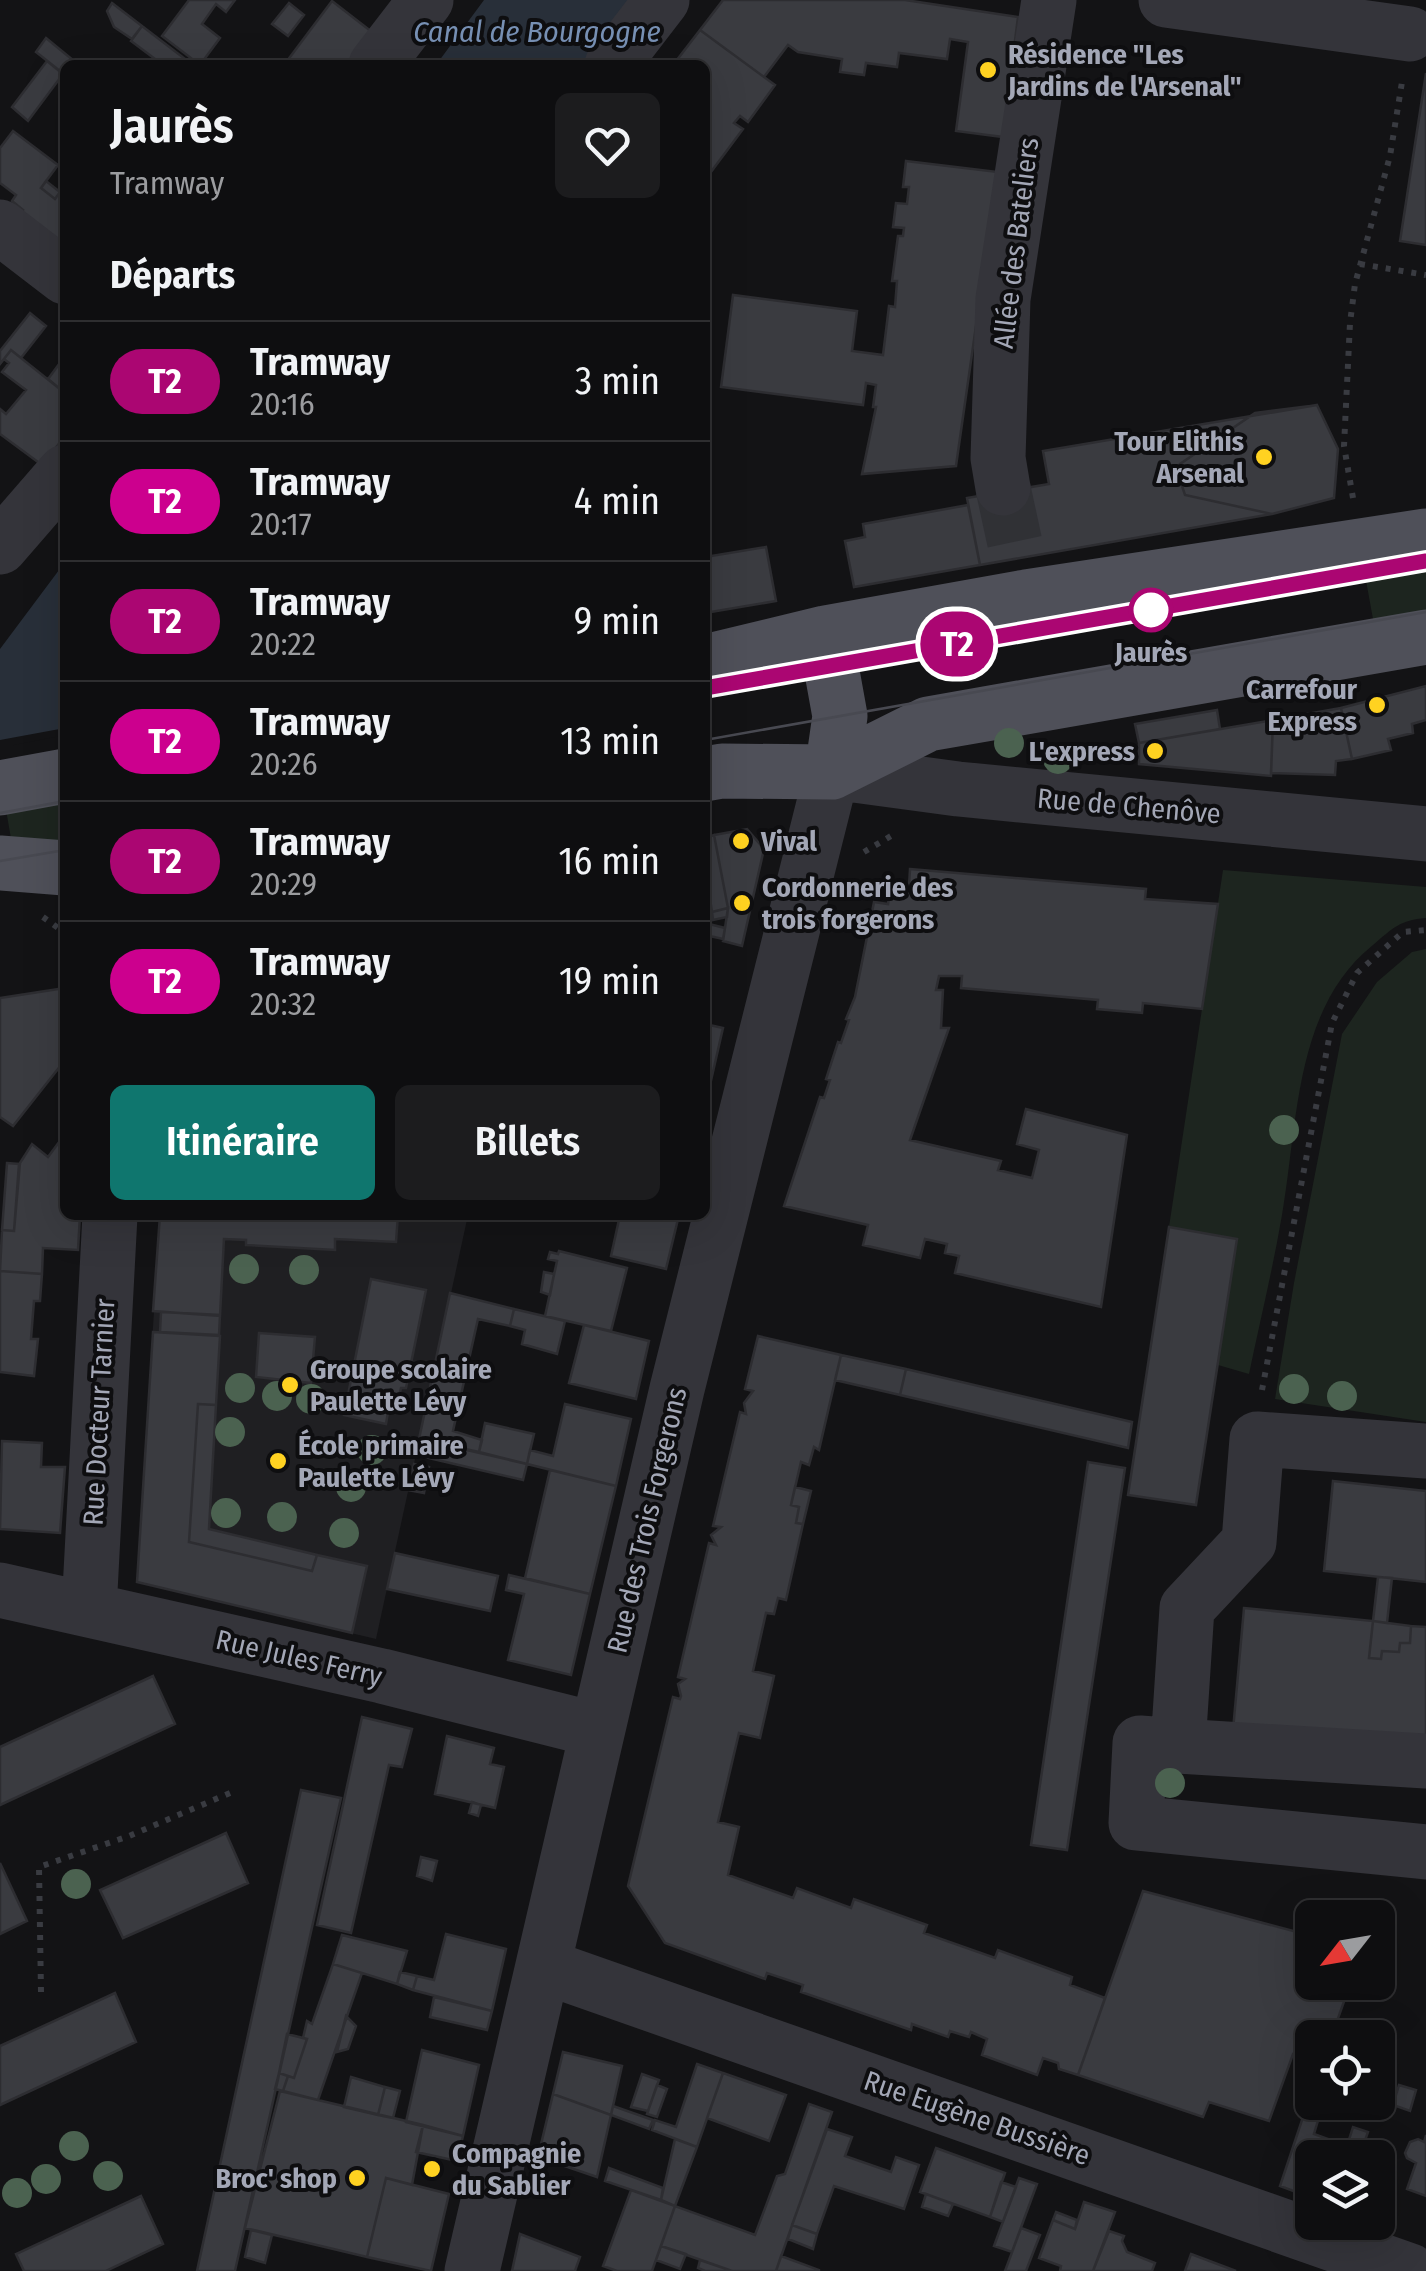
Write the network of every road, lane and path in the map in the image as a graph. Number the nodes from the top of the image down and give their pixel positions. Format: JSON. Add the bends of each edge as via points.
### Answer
{"nodes":[{"id":1,"x":662,"y":0,"type":"edge"},
{"id":2,"x":1049,"y":0,"type":"edge"},
{"id":3,"x":1166,"y":0,"type":"edge"},
{"id":4,"x":408,"y":6,"type":"edge"},
{"id":5,"x":1410,"y":34,"type":"joint"},
{"id":6,"x":379,"y":60,"type":"edge"},
{"id":7,"x":616,"y":60,"type":"edge"},
{"id":8,"x":0,"y":227,"type":"edge"},
{"id":9,"x":1360,"y":264,"type":"junction"},
{"id":10,"x":60,"y":272,"type":"edge"},
{"id":11,"x":1426,"y":275,"type":"edge"},
{"id":12,"x":60,"y":478,"type":"edge"},
{"id":13,"x":1004,"y":488,"type":"tunnel mouth"},
{"id":14,"x":1355,"y":512,"type":"dead end"},
{"id":15,"x":1426,"y":536,"type":"edge"},
{"id":16,"x":0,"y":548,"type":"edge"},
{"id":17,"x":825,"y":633,"type":"junction"},
{"id":18,"x":1426,"y":637,"type":"edge"},
{"id":19,"x":710,"y":661,"type":"edge"},
{"id":20,"x":832,"y":772,"type":"junction"},
{"id":21,"x":710,"y":773,"type":"edge"},
{"id":22,"x":1426,"y":834,"type":"edge"},
{"id":23,"x":0,"y":864,"type":"edge"},
{"id":24,"x":60,"y":868,"type":"edge"},
{"id":25,"x":1426,"y":930,"type":"edge"},
{"id":26,"x":110,"y":1220,"type":"edge"},
{"id":27,"x":1257,"y":1440,"type":"junction"},
{"id":28,"x":1426,"y":1451,"type":"edge"},
{"id":29,"x":0,"y":1590,"type":"edge"},
{"id":30,"x":89,"y":1610,"type":"junction"},
{"id":31,"x":597,"y":1730,"type":"junction"},
{"id":32,"x":1178,"y":1746,"type":"junction"},
{"id":33,"x":1426,"y":1761,"type":"edge"},
{"id":34,"x":237,"y":1790,"type":"dead end"},
{"id":35,"x":1426,"y":1852,"type":"edge"},
{"id":36,"x":543,"y":1966,"type":"junction"},
{"id":37,"x":41,"y":1992,"type":"dead end"},
{"id":38,"x":472,"y":2271,"type":"edge"},
{"id":39,"x":1410,"y":2271,"type":"edge"}],
"edges":[{"from":1,"to":7,"type":"street"},
{"from":2,"to":13,"type":"street","name":"Allée des Bateliers","via":[[1004,300],[998,458]]},
{"from":3,"to":5,"type":"street"},
{"from":4,"to":6,"type":"street"},
{"from":5,"to":9,"type":"path","via":[[1390,156]]},
{"from":8,"to":10,"type":"street"},
{"from":9,"to":11,"type":"path"},
{"from":9,"to":14,"type":"path","via":[[1344,406]]},
{"from":12,"to":16,"type":"street"},
{"from":15,"to":17,"type":"main road","via":[[1022,579]]},
{"from":17,"to":19,"type":"main road"},
{"from":17,"to":20,"type":"main road","via":[[840,716]]},
{"from":18,"to":20,"type":"main road","via":[[928,724]]},
{"from":20,"to":21,"type":"main road"},
{"from":20,"to":22,"type":"street","name":"Rue de Chenôve"},
{"from":20,"to":31,"type":"street","name":"Rue des Trois Forgerons"},
{"from":23,"to":24,"type":"main road"},
{"from":25,"to":27,"type":"path","via":[[1402,932],[1358,973],[1332,1023]]},
{"from":26,"to":30,"type":"street","name":"Rue Docteur Tarnier"},
{"from":27,"to":28,"type":"street"},
{"from":27,"to":32,"type":"street","via":[[1248,1542],[1187,1608]]},
{"from":29,"to":30,"type":"street","name":"Rue Jules Ferry"},
{"from":30,"to":31,"type":"street","name":"Rue Jules Ferry"},
{"from":31,"to":36,"type":"street","name":"Rue des Trois Forgerons"},
{"from":32,"to":33,"type":"street"},
{"from":32,"to":35,"type":"street","via":[[1140,1743],[1136,1823]]},
{"from":34,"to":37,"type":"path","via":[[39,1867]]},
{"from":36,"to":38,"type":"street","name":"Rue des Trois Forgerons"},
{"from":36,"to":39,"type":"street","name":"Rue Eugène Bussière"}]}
